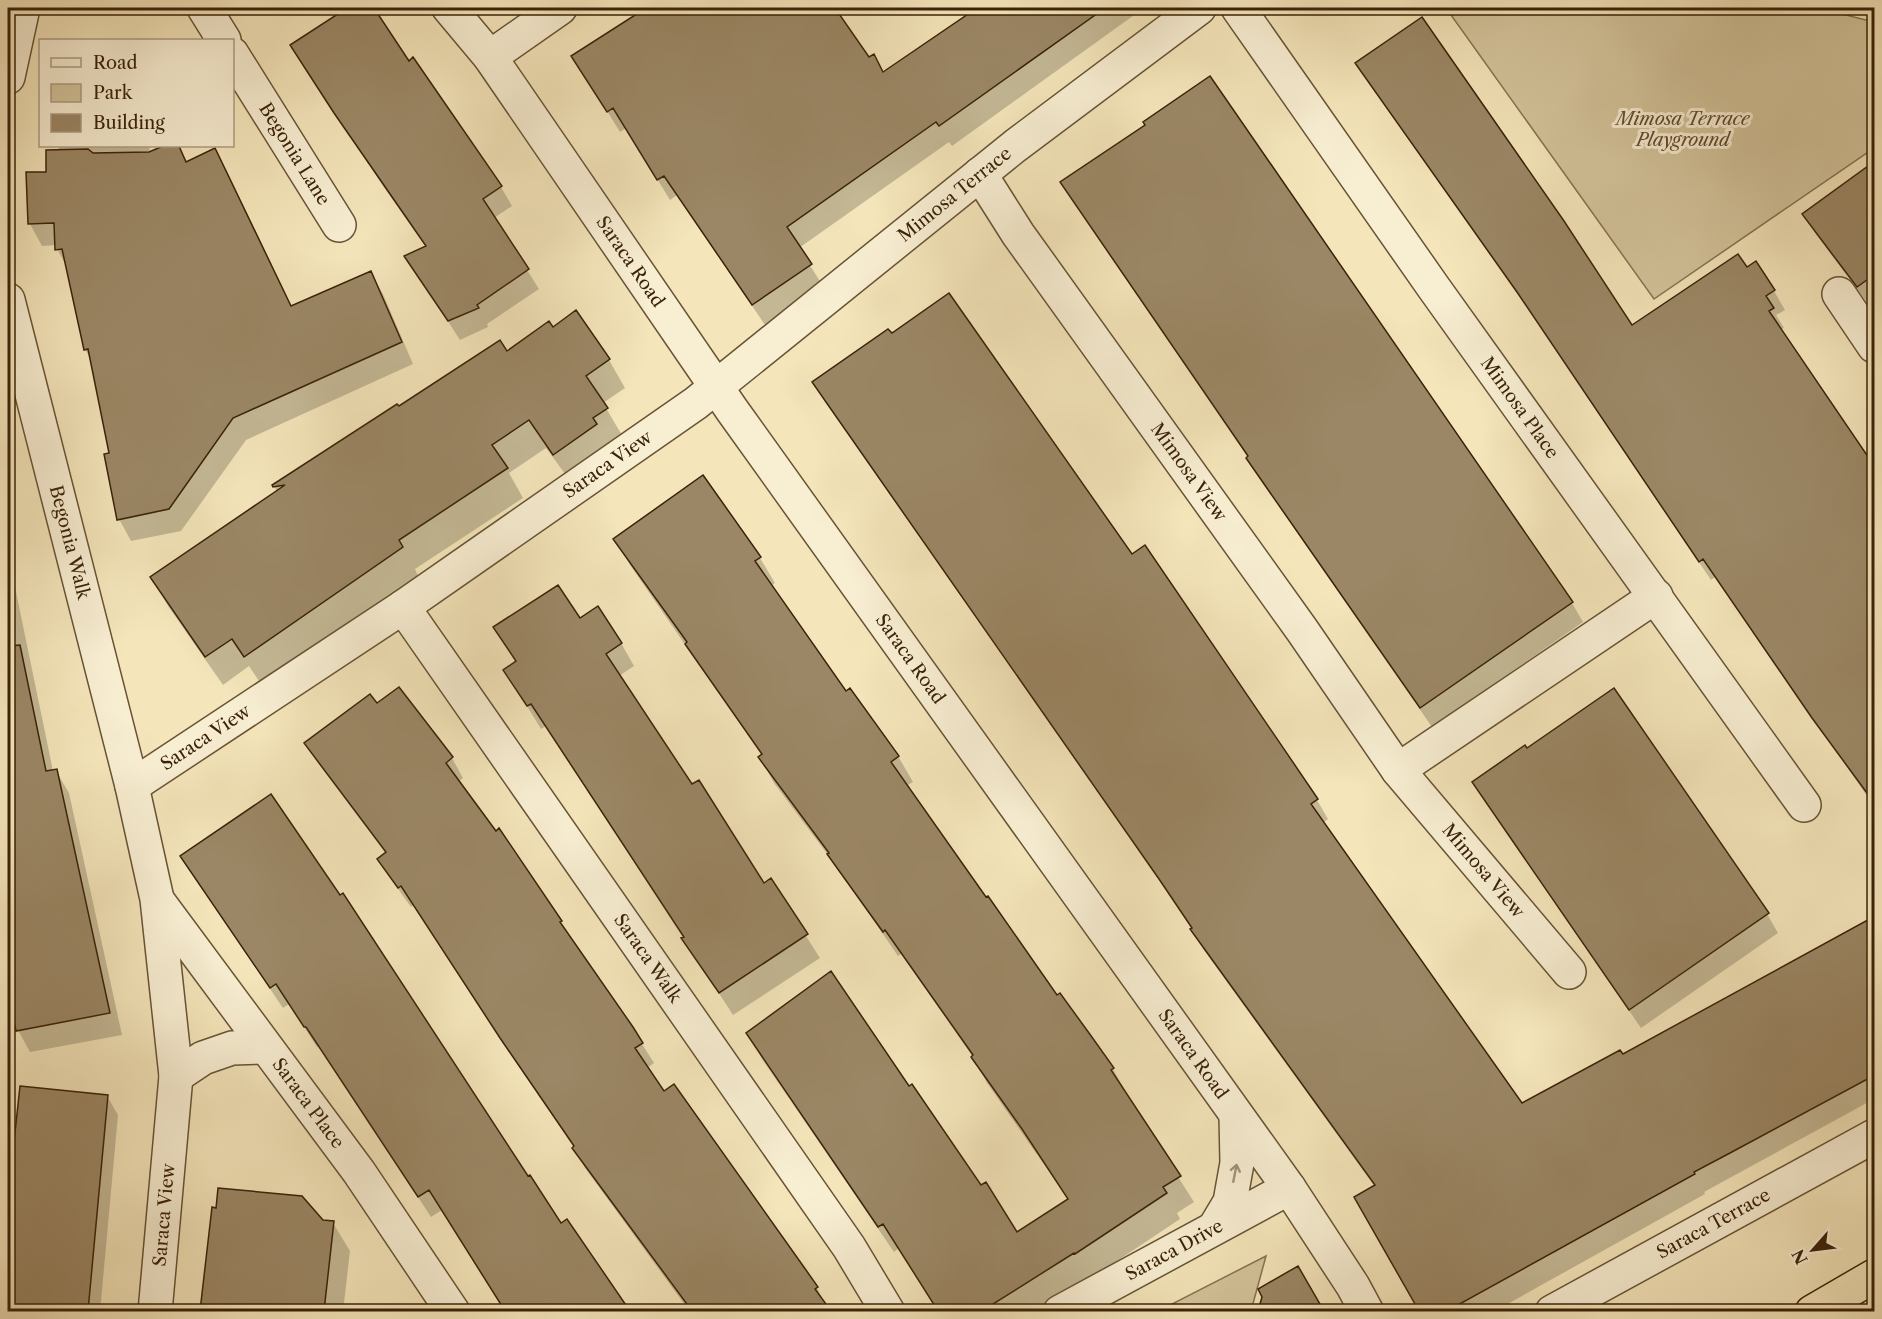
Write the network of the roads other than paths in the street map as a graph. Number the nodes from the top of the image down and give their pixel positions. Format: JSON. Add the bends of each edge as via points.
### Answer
{"nodes":[{"id":1,"x":23,"y":8,"type":"edge"},
{"id":2,"x":204,"y":8,"type":"edge"},
{"id":3,"x":449,"y":8,"type":"edge"},
{"id":4,"x":560,"y":8,"type":"edge"},
{"id":5,"x":1199,"y":8,"type":"edge"},
{"id":6,"x":1238,"y":8,"type":"edge"},
{"id":7,"x":223,"y":39,"type":"edge"},
{"id":8,"x":234,"y":57,"type":"edge"},
{"id":9,"x":490,"y":57,"type":"junction"},
{"id":10,"x":8,"y":77,"type":"edge"},
{"id":11,"x":980,"y":174,"type":"junction"},
{"id":12,"x":339,"y":225,"type":"dead end"},
{"id":13,"x":1839,"y":294,"type":"dead end"},
{"id":14,"x":8,"y":300,"type":"edge"},
{"id":15,"x":1873,"y":339,"type":"edge"},
{"id":16,"x":716,"y":388,"type":"junction"},
{"id":17,"x":1656,"y":596,"type":"junction"},
{"id":18,"x":402,"y":606,"type":"junction"},
{"id":19,"x":1398,"y":770,"type":"junction"},
{"id":20,"x":132,"y":786,"type":"junction"},
{"id":21,"x":1804,"y":805,"type":"dead end"},
{"id":22,"x":156,"y":899,"type":"junction"},
{"id":23,"x":1569,"y":972,"type":"dead end"},
{"id":24,"x":264,"y":1047,"type":"junction"},
{"id":25,"x":176,"y":1076,"type":"junction"},
{"id":26,"x":1236,"y":1115,"type":"junction"},
{"id":27,"x":1875,"y":1136,"type":"edge"},
{"id":28,"x":1289,"y":1188,"type":"junction"},
{"id":29,"x":1215,"y":1227,"type":"junction"},
{"id":30,"x":1875,"y":1276,"type":"edge"},
{"id":31,"x":155,"y":1311,"type":"edge"},
{"id":32,"x":453,"y":1311,"type":"edge"},
{"id":33,"x":888,"y":1311,"type":"edge"},
{"id":34,"x":1060,"y":1311,"type":"edge"},
{"id":35,"x":1367,"y":1311,"type":"edge"},
{"id":36,"x":1552,"y":1311,"type":"edge"},
{"id":37,"x":1812,"y":1311,"type":"edge"}],
"edges":[{"from":1,"to":10,"type":"street"},
{"from":2,"to":7,"type":"street"},
{"from":3,"to":9,"type":"street","name":"Saraca Road"},
{"from":4,"to":9,"type":"street"},
{"from":5,"to":11,"type":"street","name":"Mimosa Terrace"},
{"from":6,"to":17,"type":"street","name":"Mimosa Place"},
{"from":8,"to":12,"type":"street","name":"Begonia Lane"},
{"from":9,"to":16,"type":"street","name":"Saraca Road"},
{"from":11,"to":16,"type":"street","name":"Mimosa Terrace"},
{"from":11,"to":19,"type":"street","name":"Mimosa View","via":[[1018,234]]},
{"from":13,"to":15,"type":"street"},
{"from":14,"to":20,"type":"street","name":"Begonia Walk"},
{"from":16,"to":18,"type":"street","name":"Saraca View"},
{"from":16,"to":26,"type":"street","name":"Saraca Road"},
{"from":17,"to":19,"type":"street"},
{"from":17,"to":21,"type":"street","name":"Mimosa Place"},
{"from":18,"to":20,"type":"street","name":"Saraca View"},
{"from":18,"to":33,"type":"street","name":"Saraca Walk","via":[[849,1248]]},
{"from":19,"to":23,"type":"street","name":"Mimosa View"},
{"from":20,"to":22,"type":"street","name":"Saraca View"},
{"from":22,"to":24,"type":"street","name":"Saraca Place"},
{"from":22,"to":25,"type":"street","name":"Saraca View"},
{"from":24,"to":25,"type":"street","via":[[232,1048],[203,1058]]},
{"from":24,"to":32,"type":"street","name":"Saraca Place","via":[[359,1173]]},
{"from":25,"to":31,"type":"street","name":"Saraca View"},
{"from":26,"to":28,"type":"street","name":"Saraca Road"},
{"from":29,"to":26,"type":"street","one_way":true,"via":[[1230,1202],[1237,1163]]},
{"from":27,"to":36,"type":"street","name":"Saraca Terrace"},
{"from":28,"to":29,"type":"street","name":"Saraca Drive"},
{"from":28,"to":35,"type":"street","name":"Saraca Road"},
{"from":29,"to":34,"type":"street","name":"Saraca Drive"},
{"from":30,"to":37,"type":"highway"}]}
